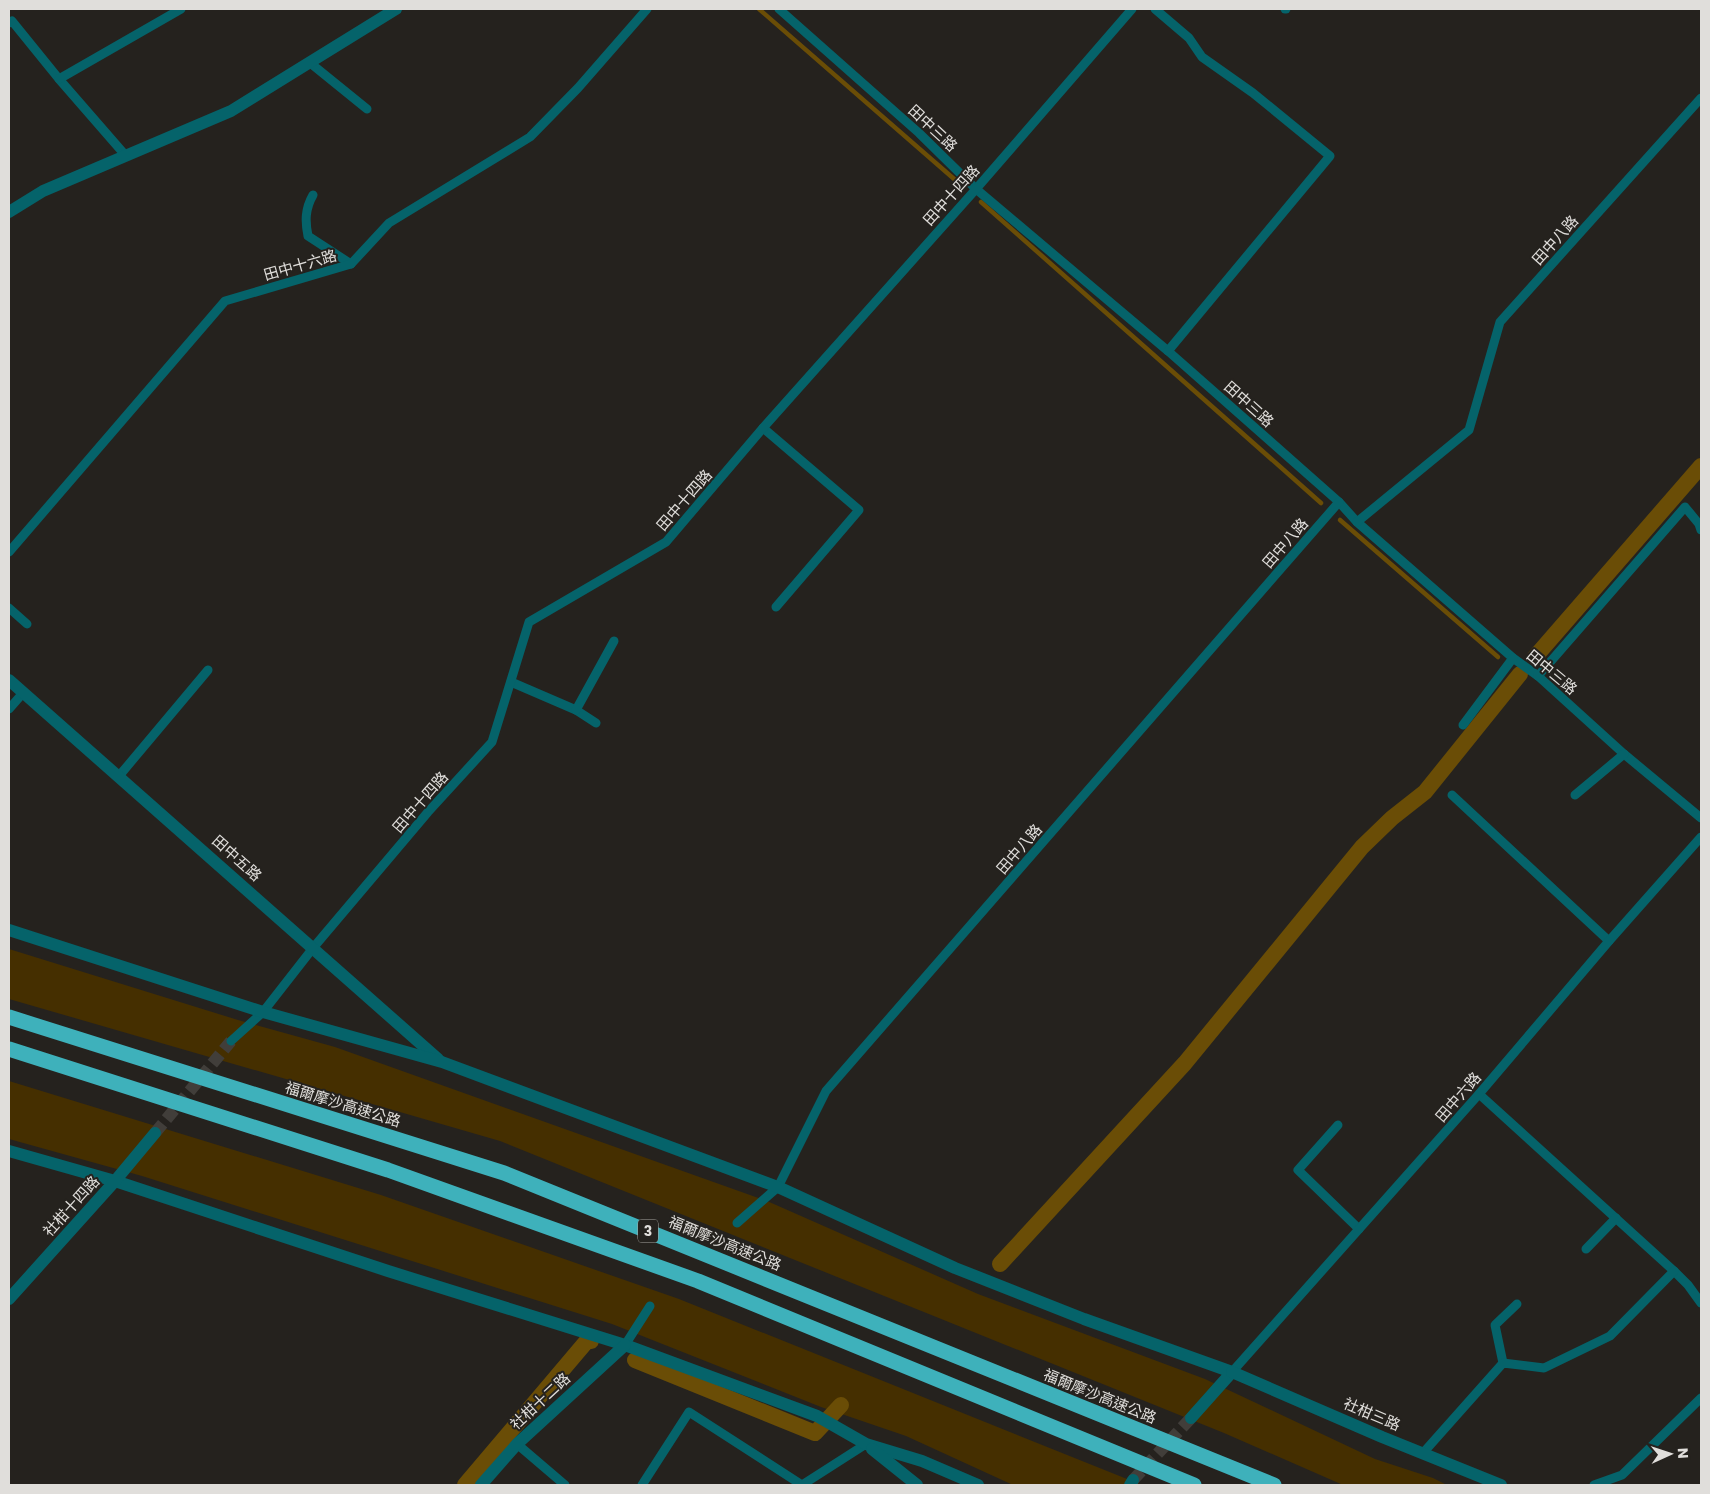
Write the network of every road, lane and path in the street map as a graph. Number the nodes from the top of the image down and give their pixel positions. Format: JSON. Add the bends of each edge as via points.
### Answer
{"nodes":[{"id":1,"x":181,"y":9,"type":"edge"},
{"id":2,"x":396,"y":9,"type":"edge"},
{"id":3,"x":647,"y":9,"type":"edge"},
{"id":4,"x":779,"y":9,"type":"edge"},
{"id":5,"x":1132,"y":9,"type":"edge"},
{"id":6,"x":1155,"y":9,"type":"edge"},
{"id":7,"x":9,"y":23,"type":"edge"},
{"id":8,"x":309,"y":62,"type":"junction"},
{"id":9,"x":59,"y":79,"type":"junction"},
{"id":10,"x":1701,"y":98,"type":"edge"},
{"id":11,"x":367,"y":109,"type":"dead end"},
{"id":12,"x":126,"y":156,"type":"junction"},
{"id":13,"x":976,"y":189,"type":"junction"},
{"id":14,"x":313,"y":195,"type":"dead end"},
{"id":15,"x":9,"y":212,"type":"edge"},
{"id":16,"x":351,"y":264,"type":"junction"},
{"id":17,"x":1168,"y":351,"type":"junction"},
{"id":18,"x":763,"y":428,"type":"junction"},
{"id":19,"x":1339,"y":502,"type":"junction"},
{"id":20,"x":1357,"y":522,"type":"junction"},
{"id":21,"x":1701,"y":530,"type":"edge"},
{"id":22,"x":9,"y":552,"type":"edge"},
{"id":23,"x":776,"y":607,"type":"dead end"},
{"id":24,"x":9,"y":608,"type":"edge"},
{"id":25,"x":27,"y":624,"type":"dead end"},
{"id":26,"x":614,"y":640,"type":"dead end"},
{"id":27,"x":1513,"y":658,"type":"junction"},
{"id":28,"x":208,"y":670,"type":"dead end"},
{"id":29,"x":1538,"y":676,"type":"junction"},
{"id":30,"x":9,"y":680,"type":"edge"},
{"id":31,"x":510,"y":682,"type":"junction"},
{"id":32,"x":23,"y":693,"type":"junction"},
{"id":33,"x":9,"y":709,"type":"edge"},
{"id":34,"x":576,"y":710,"type":"junction"},
{"id":35,"x":596,"y":723,"type":"dead end"},
{"id":36,"x":1463,"y":725,"type":"dead end"},
{"id":37,"x":1624,"y":754,"type":"junction"},
{"id":38,"x":119,"y":776,"type":"junction"},
{"id":39,"x":1452,"y":795,"type":"dead end"},
{"id":40,"x":1574,"y":795,"type":"dead end"},
{"id":41,"x":1701,"y":818,"type":"edge"},
{"id":42,"x":1701,"y":837,"type":"edge"},
{"id":43,"x":9,"y":930,"type":"edge"},
{"id":44,"x":1609,"y":941,"type":"junction"},
{"id":45,"x":313,"y":948,"type":"junction"},
{"id":46,"x":263,"y":1012,"type":"junction"},
{"id":47,"x":9,"y":1017,"type":"edge"},
{"id":48,"x":232,"y":1041,"type":"tunnel mouth"},
{"id":49,"x":9,"y":1049,"type":"edge"},
{"id":50,"x":442,"y":1062,"type":"junction"},
{"id":51,"x":1479,"y":1094,"type":"junction"},
{"id":52,"x":1338,"y":1125,"type":"dead end"},
{"id":53,"x":155,"y":1133,"type":"tunnel mouth"},
{"id":54,"x":9,"y":1151,"type":"edge"},
{"id":55,"x":115,"y":1181,"type":"junction"},
{"id":56,"x":778,"y":1187,"type":"junction"},
{"id":57,"x":1616,"y":1218,"type":"junction"},
{"id":58,"x":737,"y":1223,"type":"dead end"},
{"id":59,"x":1359,"y":1229,"type":"junction"},
{"id":60,"x":1586,"y":1250,"type":"dead end"},
{"id":61,"x":1674,"y":1270,"type":"junction"},
{"id":62,"x":9,"y":1299,"type":"edge"},
{"id":63,"x":1701,"y":1303,"type":"edge"},
{"id":64,"x":1517,"y":1304,"type":"dead end"},
{"id":65,"x":650,"y":1306,"type":"dead end"},
{"id":66,"x":625,"y":1344,"type":"junction"},
{"id":67,"x":1503,"y":1363,"type":"junction"},
{"id":68,"x":1232,"y":1372,"type":"junction"},
{"id":69,"x":1701,"y":1398,"type":"edge"},
{"id":70,"x":1191,"y":1418,"type":"tunnel mouth"},
{"id":71,"x":517,"y":1444,"type":"junction"},
{"id":72,"x":866,"y":1444,"type":"junction"},
{"id":73,"x":1423,"y":1453,"type":"junction"},
{"id":74,"x":481,"y":1485,"type":"edge"},
{"id":75,"x":565,"y":1485,"type":"edge"},
{"id":76,"x":642,"y":1485,"type":"edge"},
{"id":77,"x":802,"y":1485,"type":"edge"},
{"id":78,"x":917,"y":1485,"type":"edge"},
{"id":79,"x":978,"y":1485,"type":"edge"},
{"id":80,"x":1194,"y":1485,"type":"edge"},
{"id":81,"x":1274,"y":1485,"type":"edge"},
{"id":82,"x":1501,"y":1485,"type":"edge"},
{"id":83,"x":1594,"y":1485,"type":"edge"}],
"edges":[{"from":1,"to":9,"type":"lane"},
{"from":2,"to":8,"type":"street"},
{"from":3,"to":16,"type":"lane","name":"田中十六路","via":[[530,137],[389,223]]},
{"from":4,"to":13,"type":"lane","name":"田中三路","via":[[919,133]]},
{"from":5,"to":13,"type":"lane","name":"田中十四路"},
{"from":6,"to":17,"type":"lane","via":[[1189,38],[1202,57],[1253,93],[1330,156]]},
{"from":7,"to":9,"type":"lane","via":[[12,21]]},
{"from":8,"to":11,"type":"lane"},
{"from":8,"to":12,"type":"street","via":[[231,111]]},
{"from":9,"to":12,"type":"lane"},
{"from":10,"to":20,"type":"lane","name":"田中八路","via":[[1500,322],[1468,430]]},
{"from":12,"to":15,"type":"street","via":[[43,191]]},
{"from":13,"to":17,"type":"lane","name":"田中三路"},
{"from":13,"to":18,"type":"lane","name":"田中十四路"},
{"from":14,"to":16,"type":"lane","via":[[305,221],[308,236]]},
{"from":16,"to":22,"type":"lane","name":"田中十六路","via":[[224,301]]},
{"from":17,"to":19,"type":"lane","name":"田中三路"},
{"from":18,"to":23,"type":"lane","via":[[859,510]]},
{"from":18,"to":31,"type":"lane","name":"田中十四路","via":[[666,542],[529,622]]},
{"from":19,"to":20,"type":"lane","name":"田中三路"},
{"from":19,"to":56,"type":"lane","name":"田中八路","via":[[826,1091]]},
{"from":20,"to":27,"type":"lane","name":"田中三路"},
{"from":21,"to":29,"type":"lane","via":[[1684,506]]},
{"from":24,"to":25,"type":"lane"},
{"from":26,"to":34,"type":"lane"},
{"from":27,"to":29,"type":"lane","name":"田中三路"},
{"from":27,"to":36,"type":"lane"},
{"from":28,"to":38,"type":"lane"},
{"from":29,"to":37,"type":"lane","name":"田中三路"},
{"from":30,"to":32,"type":"street","name":"田中五路"},
{"from":31,"to":34,"type":"lane"},
{"from":31,"to":45,"type":"lane","name":"田中十四路","via":[[492,742]]},
{"from":32,"to":33,"type":"lane"},
{"from":32,"to":38,"type":"street","name":"田中五路"},
{"from":34,"to":35,"type":"lane"},
{"from":37,"to":40,"type":"lane"},
{"from":37,"to":41,"type":"lane","name":"田中三路"},
{"from":38,"to":45,"type":"street","name":"田中五路"},
{"from":39,"to":44,"type":"lane"},
{"from":42,"to":44,"type":"lane","name":"田中六路"},
{"from":43,"to":46,"type":"street","name":"社柑三路"},
{"from":44,"to":51,"type":"lane","name":"田中六路"},
{"from":45,"to":46,"type":"lane","name":"田中十四路"},
{"from":45,"to":50,"type":"street","name":"田中五路"},
{"from":46,"to":48,"type":"lane","name":"田中十四路"},
{"from":46,"to":50,"type":"street","name":"社柑三路"},
{"from":47,"to":81,"type":"highway","name":"福爾摩沙高速公路","number":"3","via":[[504,1173]]},
{"from":49,"to":80,"type":"highway","number":"3","via":[[388,1170],[698,1281]]},
{"from":50,"to":56,"type":"street","name":"社柑三路"},
{"from":51,"to":57,"type":"lane"},
{"from":51,"to":59,"type":"lane","name":"田中六路"},
{"from":52,"to":59,"type":"lane","via":[[1298,1170]]},
{"from":53,"to":55,"type":"street","name":"社柑十四路"},
{"from":54,"to":55,"type":"street"},
{"from":55,"to":62,"type":"street","name":"社柑十四路"},
{"from":55,"to":66,"type":"street","via":[[388,1271]]},
{"from":56,"to":58,"type":"lane","name":"田中八路"},
{"from":56,"to":68,"type":"street","name":"社柑三路","via":[[955,1268]]},
{"from":57,"to":60,"type":"lane"},
{"from":57,"to":61,"type":"lane"},
{"from":59,"to":68,"type":"lane","name":"田中六路"},
{"from":61,"to":63,"type":"lane"},
{"from":61,"to":67,"type":"lane","via":[[1610,1336],[1544,1368]]},
{"from":64,"to":67,"type":"lane","via":[[1495,1325]]},
{"from":65,"to":66,"type":"lane"},
{"from":66,"to":71,"type":"street","name":"社柑十二路"},
{"from":66,"to":72,"type":"street","via":[[817,1416]]},
{"from":67,"to":73,"type":"lane"},
{"from":68,"to":70,"type":"street"},
{"from":68,"to":73,"type":"street","name":"社柑三路"},
{"from":69,"to":83,"type":"lane","via":[[1622,1475]]},
{"from":71,"to":74,"type":"street","name":"社柑十二路"},
{"from":71,"to":75,"type":"lane"},
{"from":72,"to":77,"type":"lane"},
{"from":72,"to":78,"type":"street"},
{"from":72,"to":79,"type":"street","via":[[922,1461]]},
{"from":73,"to":82,"type":"street","name":"社柑三路"},
{"from":76,"to":77,"type":"lane","via":[[689,1412]]}]}
